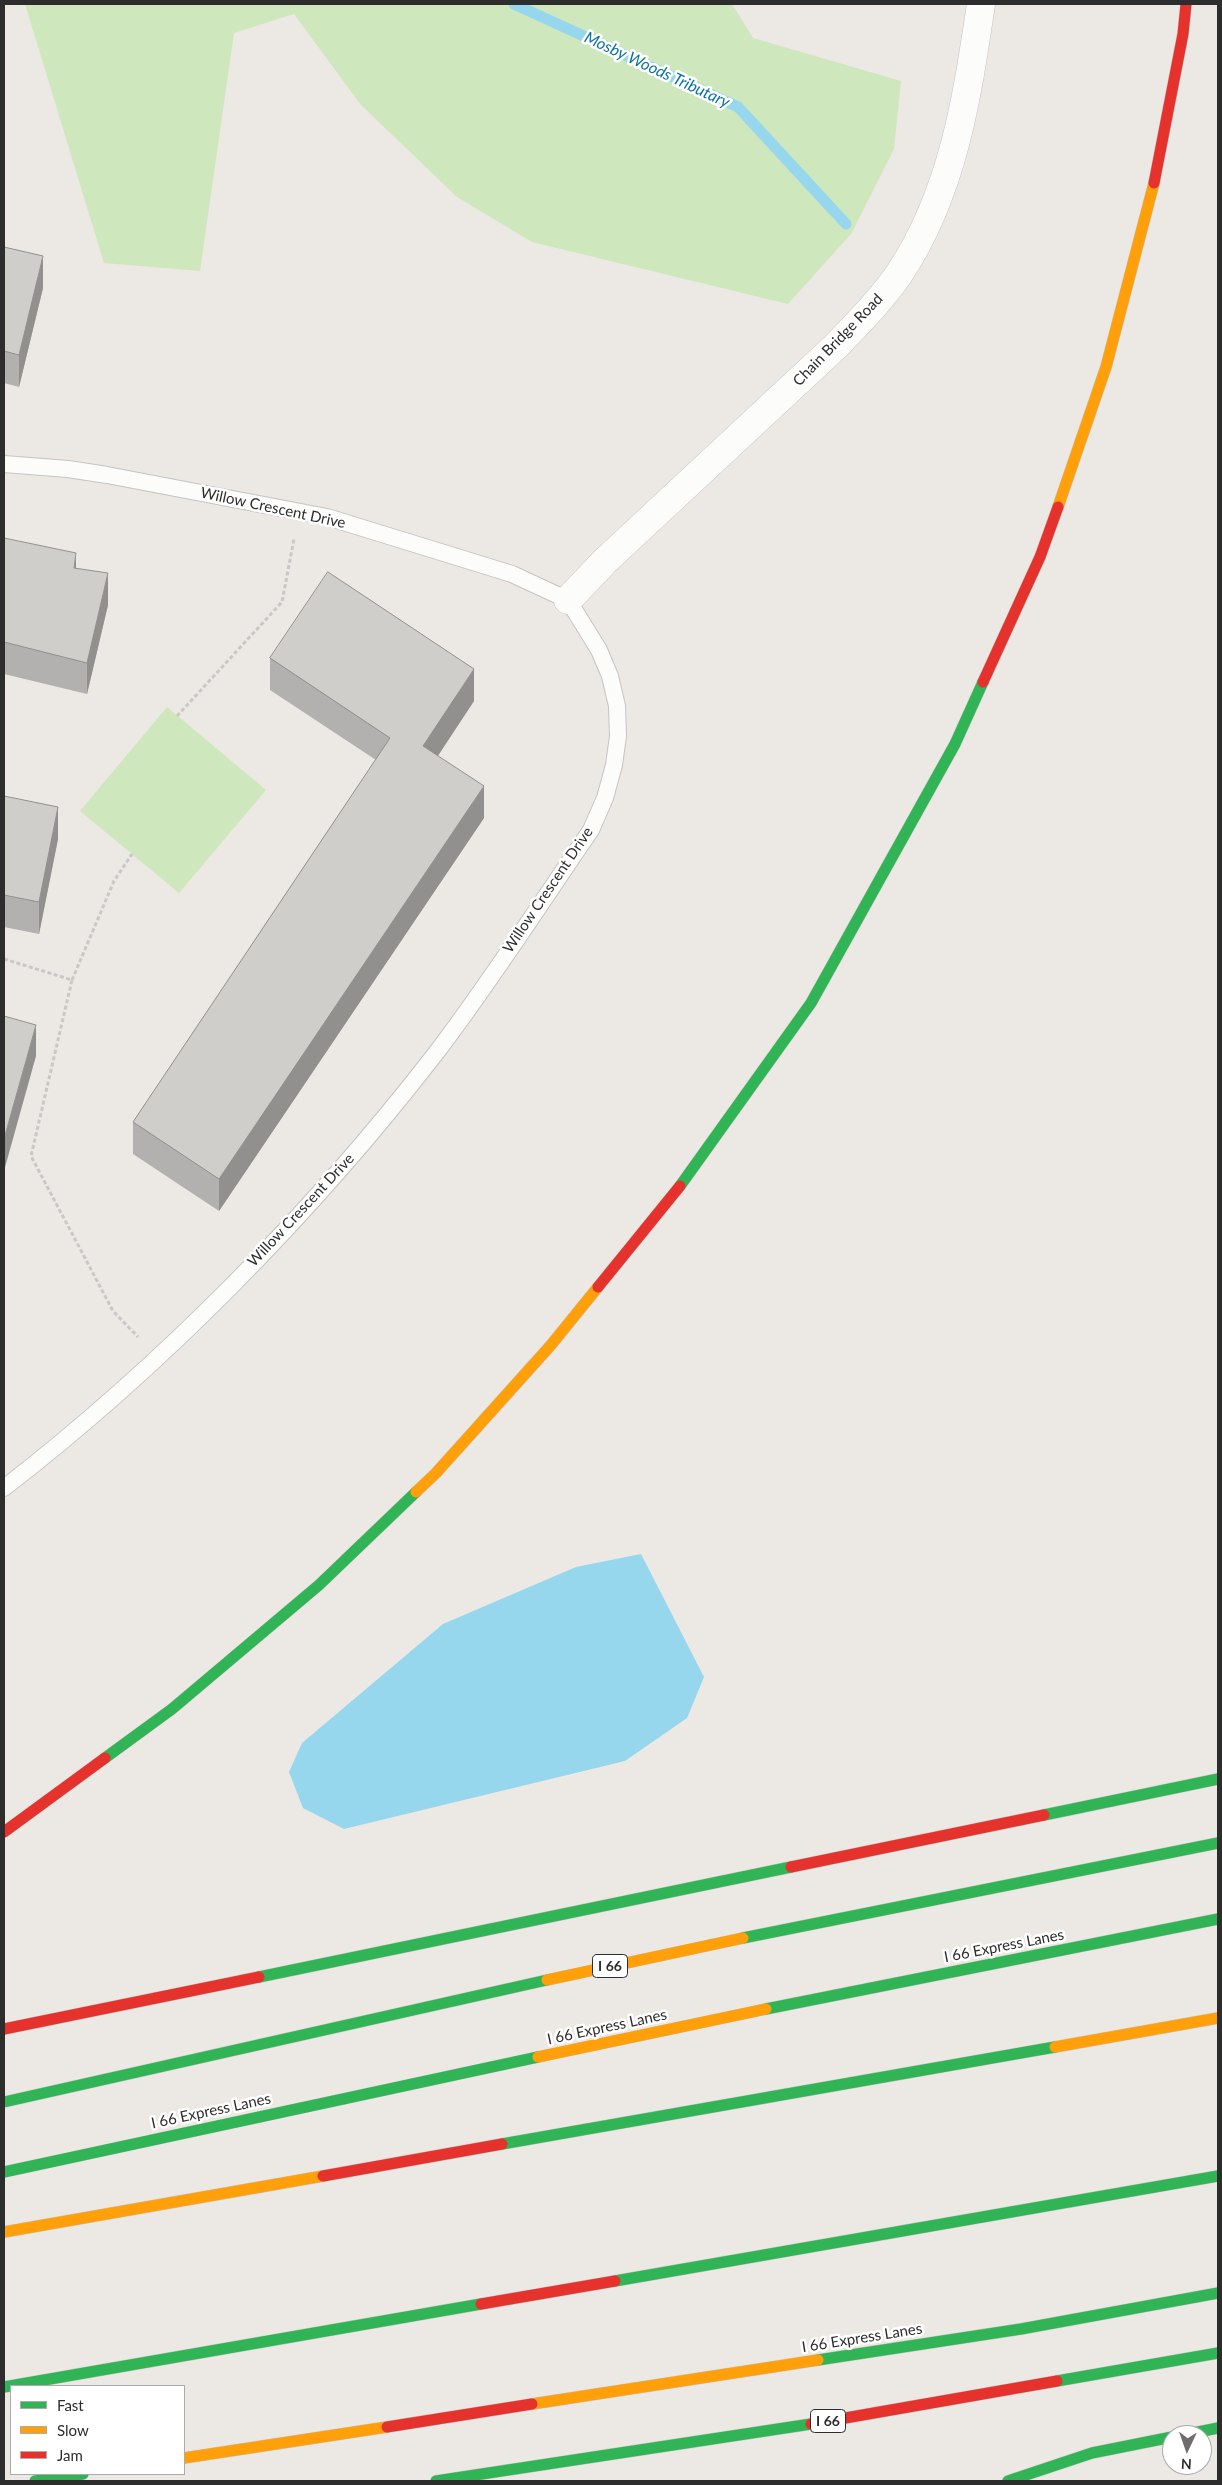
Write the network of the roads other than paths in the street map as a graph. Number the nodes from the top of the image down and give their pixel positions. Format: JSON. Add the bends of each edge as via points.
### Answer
{"nodes":[{"id":1,"x":981,"y":4,"type":"edge"},
{"id":2,"x":1186,"y":4,"type":"edge"},
{"id":3,"x":4,"y":464,"type":"edge"},
{"id":4,"x":568,"y":600,"type":"junction"},
{"id":5,"x":4,"y":1488,"type":"edge"},
{"id":6,"x":1218,"y":1779,"type":"edge"},
{"id":7,"x":4,"y":1832,"type":"edge"},
{"id":8,"x":1218,"y":1843,"type":"edge"},
{"id":9,"x":1218,"y":1919,"type":"edge"},
{"id":10,"x":1218,"y":2018,"type":"edge"},
{"id":11,"x":4,"y":2030,"type":"edge"},
{"id":12,"x":4,"y":2102,"type":"edge"},
{"id":13,"x":4,"y":2172,"type":"edge"},
{"id":14,"x":1218,"y":2176,"type":"edge"},
{"id":15,"x":4,"y":2232,"type":"edge"},
{"id":16,"x":1218,"y":2293,"type":"edge"},
{"id":17,"x":1218,"y":2353,"type":"edge"},
{"id":18,"x":16,"y":2385,"type":"edge"},
{"id":19,"x":1162,"y":2439,"type":"edge"},
{"id":20,"x":185,"y":2458,"type":"edge"},
{"id":21,"x":76,"y":2475,"type":"edge"},
{"id":22,"x":35,"y":2481,"type":"edge"},
{"id":23,"x":436,"y":2481,"type":"edge"},
{"id":24,"x":1008,"y":2481,"type":"edge"}],
"edges":[{"from":1,"to":4,"type":"street","name":"Chain Bridge Road","via":[[964,108],[948,172],[923,233],[899,274],[836,346],[604,561]]},
{"from":2,"to":7,"type":"highway","via":[[1152,195],[1106,368],[1040,557],[955,744],[811,1003],[682,1183],[551,1345],[436,1473],[319,1585],[172,1709]]},
{"from":3,"to":4,"type":"lane","name":"Willow Crescent Drive","via":[[106,475],[327,517],[512,574]]},
{"from":4,"to":5,"type":"lane","name":"Willow Crescent Drive","via":[[599,650],[610,676],[617,706],[618,736],[614,765],[605,798],[591,830],[436,1052],[355,1151],[253,1263],[158,1358]]},
{"from":6,"to":11,"type":"highway"},
{"from":8,"to":12,"type":"highway","number":"I 66","via":[[644,1958]]},
{"from":9,"to":13,"type":"highway","name":"I 66 Express Lanes","via":[[407,2083]]},
{"from":10,"to":15,"type":"highway"},
{"from":14,"to":18,"type":"highway"},
{"from":16,"to":20,"type":"highway","name":"I 66 Express Lanes","via":[[1021,2329]]},
{"from":17,"to":23,"type":"highway","number":"I 66","via":[[793,2427]]},
{"from":19,"to":24,"type":"highway","via":[[1092,2453]]},
{"from":21,"to":22,"type":"highway"}]}
